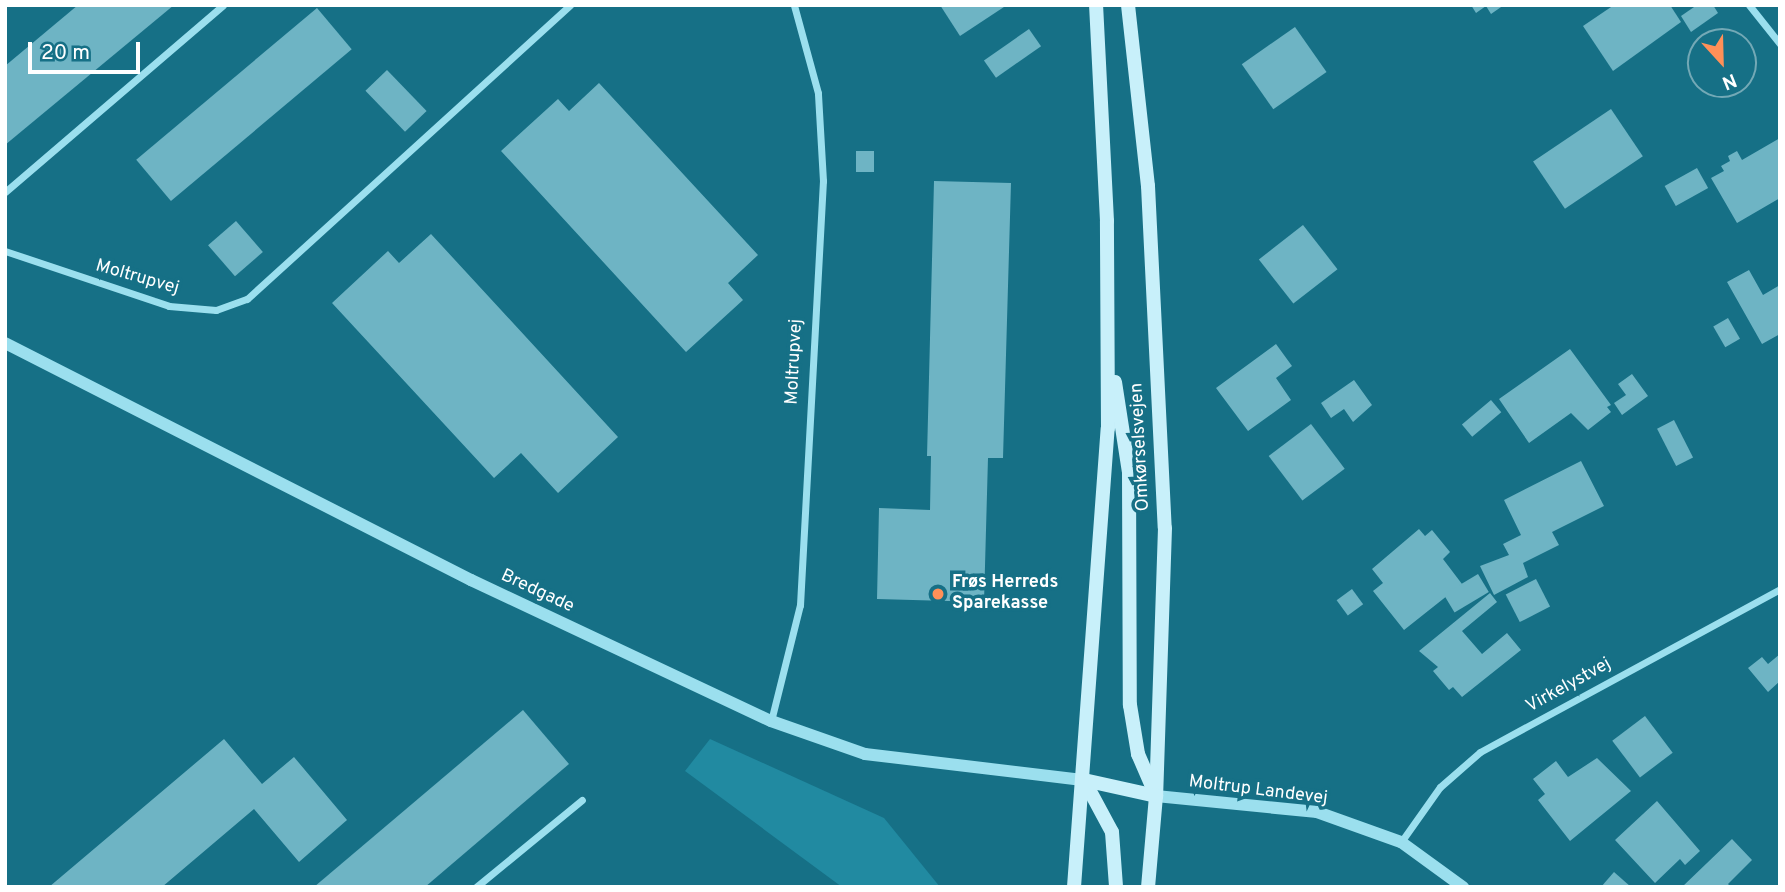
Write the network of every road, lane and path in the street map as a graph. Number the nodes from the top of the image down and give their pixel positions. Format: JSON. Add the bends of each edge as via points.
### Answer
{"nodes":[{"id":1,"x":223,"y":5,"type":"edge"},
{"id":2,"x":570,"y":5,"type":"edge"},
{"id":3,"x":794,"y":5,"type":"edge"},
{"id":4,"x":1096,"y":5,"type":"edge"},
{"id":5,"x":1128,"y":5,"type":"edge"},
{"id":6,"x":1749,"y":5,"type":"edge"},
{"id":7,"x":1780,"y":44,"type":"edge"},
{"id":8,"x":5,"y":192,"type":"edge"},
{"id":9,"x":5,"y":251,"type":"edge"},
{"id":10,"x":1108,"y":333,"type":"junction"},
{"id":11,"x":5,"y":343,"type":"edge"},
{"id":12,"x":1780,"y":589,"type":"edge"},
{"id":13,"x":771,"y":722,"type":"junction"},
{"id":14,"x":1084,"y":780,"type":"junction"},
{"id":15,"x":1156,"y":796,"type":"junction"},
{"id":16,"x":582,"y":800,"type":"dead end"},
{"id":17,"x":1401,"y":842,"type":"junction"},
{"id":18,"x":475,"y":887,"type":"edge"},
{"id":19,"x":1074,"y":887,"type":"edge"},
{"id":20,"x":1116,"y":887,"type":"edge"},
{"id":21,"x":1148,"y":887,"type":"edge"},
{"id":22,"x":1463,"y":887,"type":"edge"}],
"edges":[{"from":1,"to":8,"type":"street"},
{"from":2,"to":9,"type":"street","name":"Moltrupvej","via":[[247,299],[216,310],[169,306]]},
{"from":3,"to":13,"type":"street","name":"Moltrupvej","via":[[818,93],[822,181],[800,605]]},
{"from":4,"to":10,"type":"main road","name":"Omkørselsvejen"},
{"from":5,"to":15,"type":"main road","name":"Omkørselsvejen","via":[[1148,186],[1165,528]]},
{"from":6,"to":7,"type":"street"},
{"from":10,"to":14,"type":"main road","name":"Omkørselsvejen","via":[[1108,428]]},
{"from":10,"to":15,"type":"main road","via":[[1129,472],[1130,705],[1138,754]]},
{"from":11,"to":13,"type":"street","name":"Bredgade","via":[[471,580]]},
{"from":12,"to":17,"type":"street","name":"Virkelystvej","via":[[1480,752],[1440,787]]},
{"from":13,"to":14,"type":"street","name":"Bredgade","via":[[865,754]]},
{"from":14,"to":15,"type":"main road"},
{"from":14,"to":19,"type":"main road","name":"Omkørselsvejen"},
{"from":14,"to":20,"type":"main road","via":[[1112,832]]},
{"from":15,"to":17,"type":"street","name":"Moltrup Landevej","via":[[1317,812]]},
{"from":15,"to":21,"type":"main road","name":"Omkørselsvejen"},
{"from":16,"to":18,"type":"street"},
{"from":17,"to":22,"type":"street","name":"Moltrup Landevej"}]}
